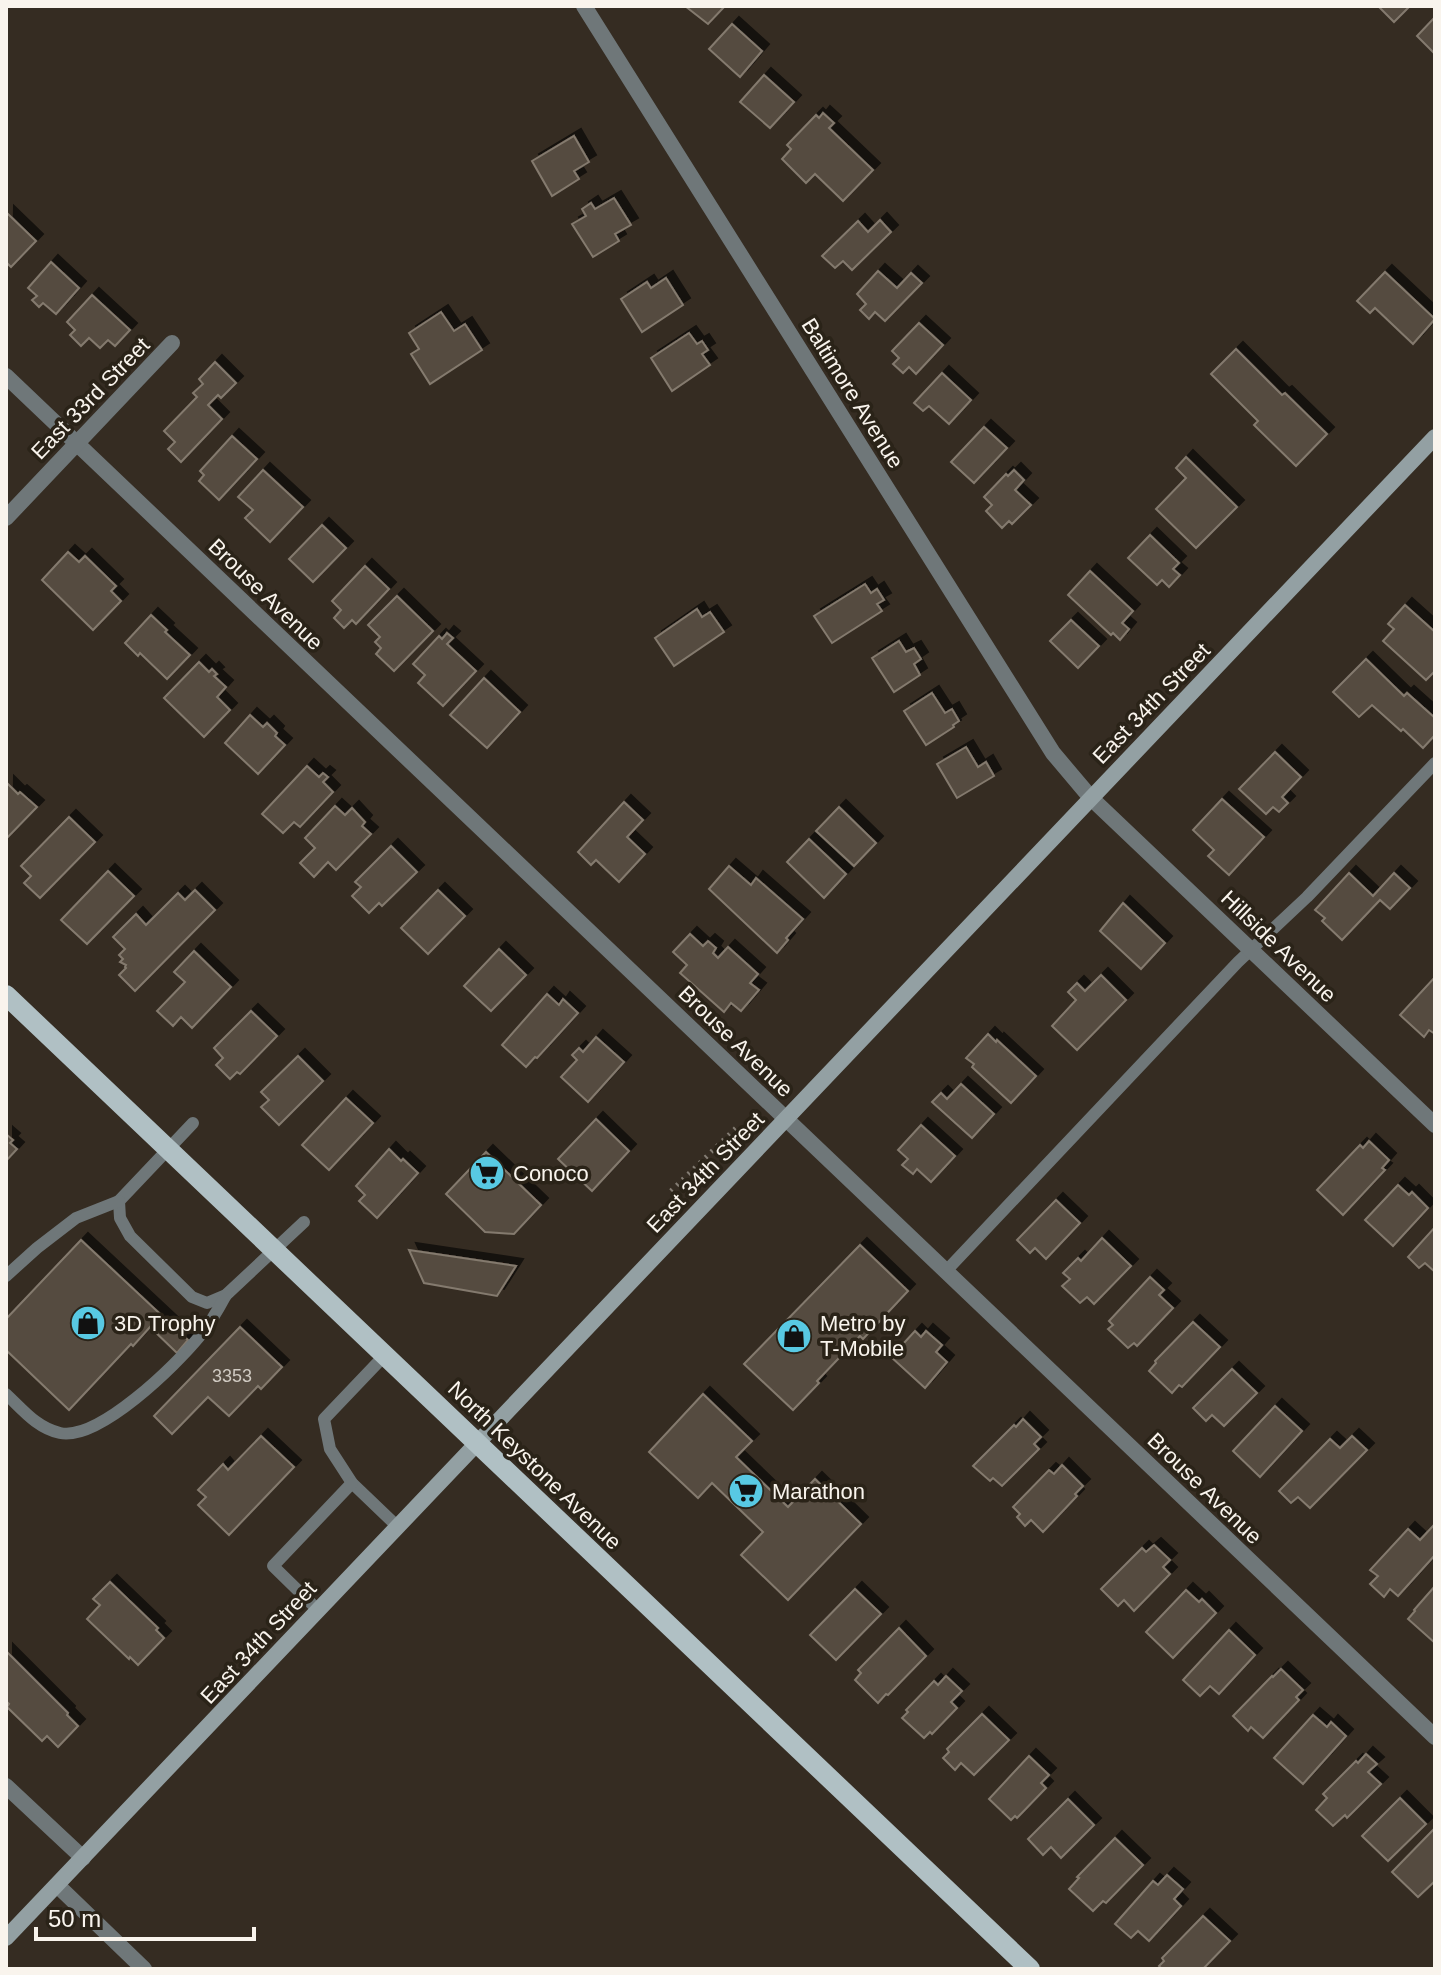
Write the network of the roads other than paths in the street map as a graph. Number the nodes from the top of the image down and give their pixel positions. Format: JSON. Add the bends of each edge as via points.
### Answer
{"nodes":[{"id":1,"x":584,"y":6,"type":"edge"},
{"id":2,"x":172,"y":343,"type":"dead end"},
{"id":3,"x":6,"y":376,"type":"edge"},
{"id":4,"x":1435,"y":437,"type":"edge"},
{"id":5,"x":77,"y":444,"type":"junction"},
{"id":6,"x":6,"y":518,"type":"edge"},
{"id":7,"x":1435,"y":763,"type":"edge"},
{"id":8,"x":1091,"y":798,"type":"junction"},
{"id":9,"x":1250,"y":949,"type":"junction"},
{"id":10,"x":6,"y":995,"type":"edge"},
{"id":11,"x":786,"y":1119,"type":"junction"},
{"id":12,"x":193,"y":1123,"type":"dead end"},
{"id":13,"x":1435,"y":1125,"type":"edge"},
{"id":14,"x":168,"y":1150,"type":"junction"},
{"id":15,"x":119,"y":1201,"type":"junction"},
{"id":16,"x":304,"y":1222,"type":"dead end"},
{"id":17,"x":274,"y":1250,"type":"junction"},
{"id":18,"x":946,"y":1271,"type":"junction"},
{"id":19,"x":6,"y":1276,"type":"edge"},
{"id":20,"x":226,"y":1295,"type":"junction"},
{"id":21,"x":385,"y":1355,"type":"junction"},
{"id":22,"x":6,"y":1394,"type":"edge"},
{"id":23,"x":477,"y":1444,"type":"junction"},
{"id":24,"x":352,"y":1483,"type":"junction"},
{"id":25,"x":398,"y":1527,"type":"junction"},
{"id":26,"x":318,"y":1610,"type":"junction"},
{"id":27,"x":1435,"y":1737,"type":"edge"},
{"id":28,"x":6,"y":1786,"type":"edge"},
{"id":29,"x":83,"y":1858,"type":"junction"},
{"id":30,"x":57,"y":1885,"type":"junction"},
{"id":31,"x":6,"y":1938,"type":"edge"},
{"id":32,"x":144,"y":1969,"type":"edge"},
{"id":33,"x":1030,"y":1969,"type":"edge"}],
"edges":[{"from":1,"to":8,"type":"street","name":"Baltimore Avenue","via":[[1053,753]]},
{"from":2,"to":5,"type":"street","name":"East 33rd Street"},
{"from":3,"to":5,"type":"street","name":"Brouse Avenue"},
{"from":4,"to":8,"type":"main road","name":"East 34th Street"},
{"from":5,"to":6,"type":"street","name":"East 33rd Street"},
{"from":5,"to":11,"type":"street","name":"Brouse Avenue"},
{"from":7,"to":9,"type":"lane"},
{"from":8,"to":9,"type":"street","name":"Hillside Avenue"},
{"from":8,"to":11,"type":"main road","name":"East 34th Street"},
{"from":9,"to":13,"type":"street","name":"Hillside Avenue"},
{"from":9,"to":18,"type":"lane"},
{"from":10,"to":14,"type":"main road","name":"North Keystone Avenue"},
{"from":11,"to":18,"type":"street","name":"Brouse Avenue"},
{"from":11,"to":23,"type":"main road","name":"East 34th Street"},
{"from":12,"to":14,"type":"lane"},
{"from":14,"to":15,"type":"lane"},
{"from":14,"to":17,"type":"main road","name":"North Keystone Avenue"},
{"from":15,"to":19,"type":"lane","via":[[76,1218]]},
{"from":15,"to":20,"type":"lane","via":[[120,1218],[130,1236],[192,1297],[207,1303]]},
{"from":16,"to":17,"type":"lane"},
{"from":17,"to":20,"type":"lane"},
{"from":17,"to":21,"type":"main road","name":"North Keystone Avenue"},
{"from":18,"to":27,"type":"street","name":"Brouse Avenue"},
{"from":20,"to":22,"type":"lane","via":[[198,1339],[153,1385],[91,1428],[63,1434],[39,1425]]},
{"from":21,"to":23,"type":"main road","name":"North Keystone Avenue"},
{"from":21,"to":24,"type":"lane","via":[[324,1419],[330,1449]]},
{"from":23,"to":25,"type":"main road","name":"East 34th Street"},
{"from":23,"to":33,"type":"main road","name":"North Keystone Avenue"},
{"from":24,"to":25,"type":"lane"},
{"from":24,"to":26,"type":"lane","via":[[273,1566]]},
{"from":25,"to":26,"type":"main road","name":"East 34th Street"},
{"from":26,"to":29,"type":"main road","name":"East 34th Street"},
{"from":28,"to":29,"type":"street"},
{"from":29,"to":30,"type":"main road","name":"East 34th Street"},
{"from":30,"to":31,"type":"main road","name":"East 34th Street"},
{"from":30,"to":32,"type":"street"}]}
